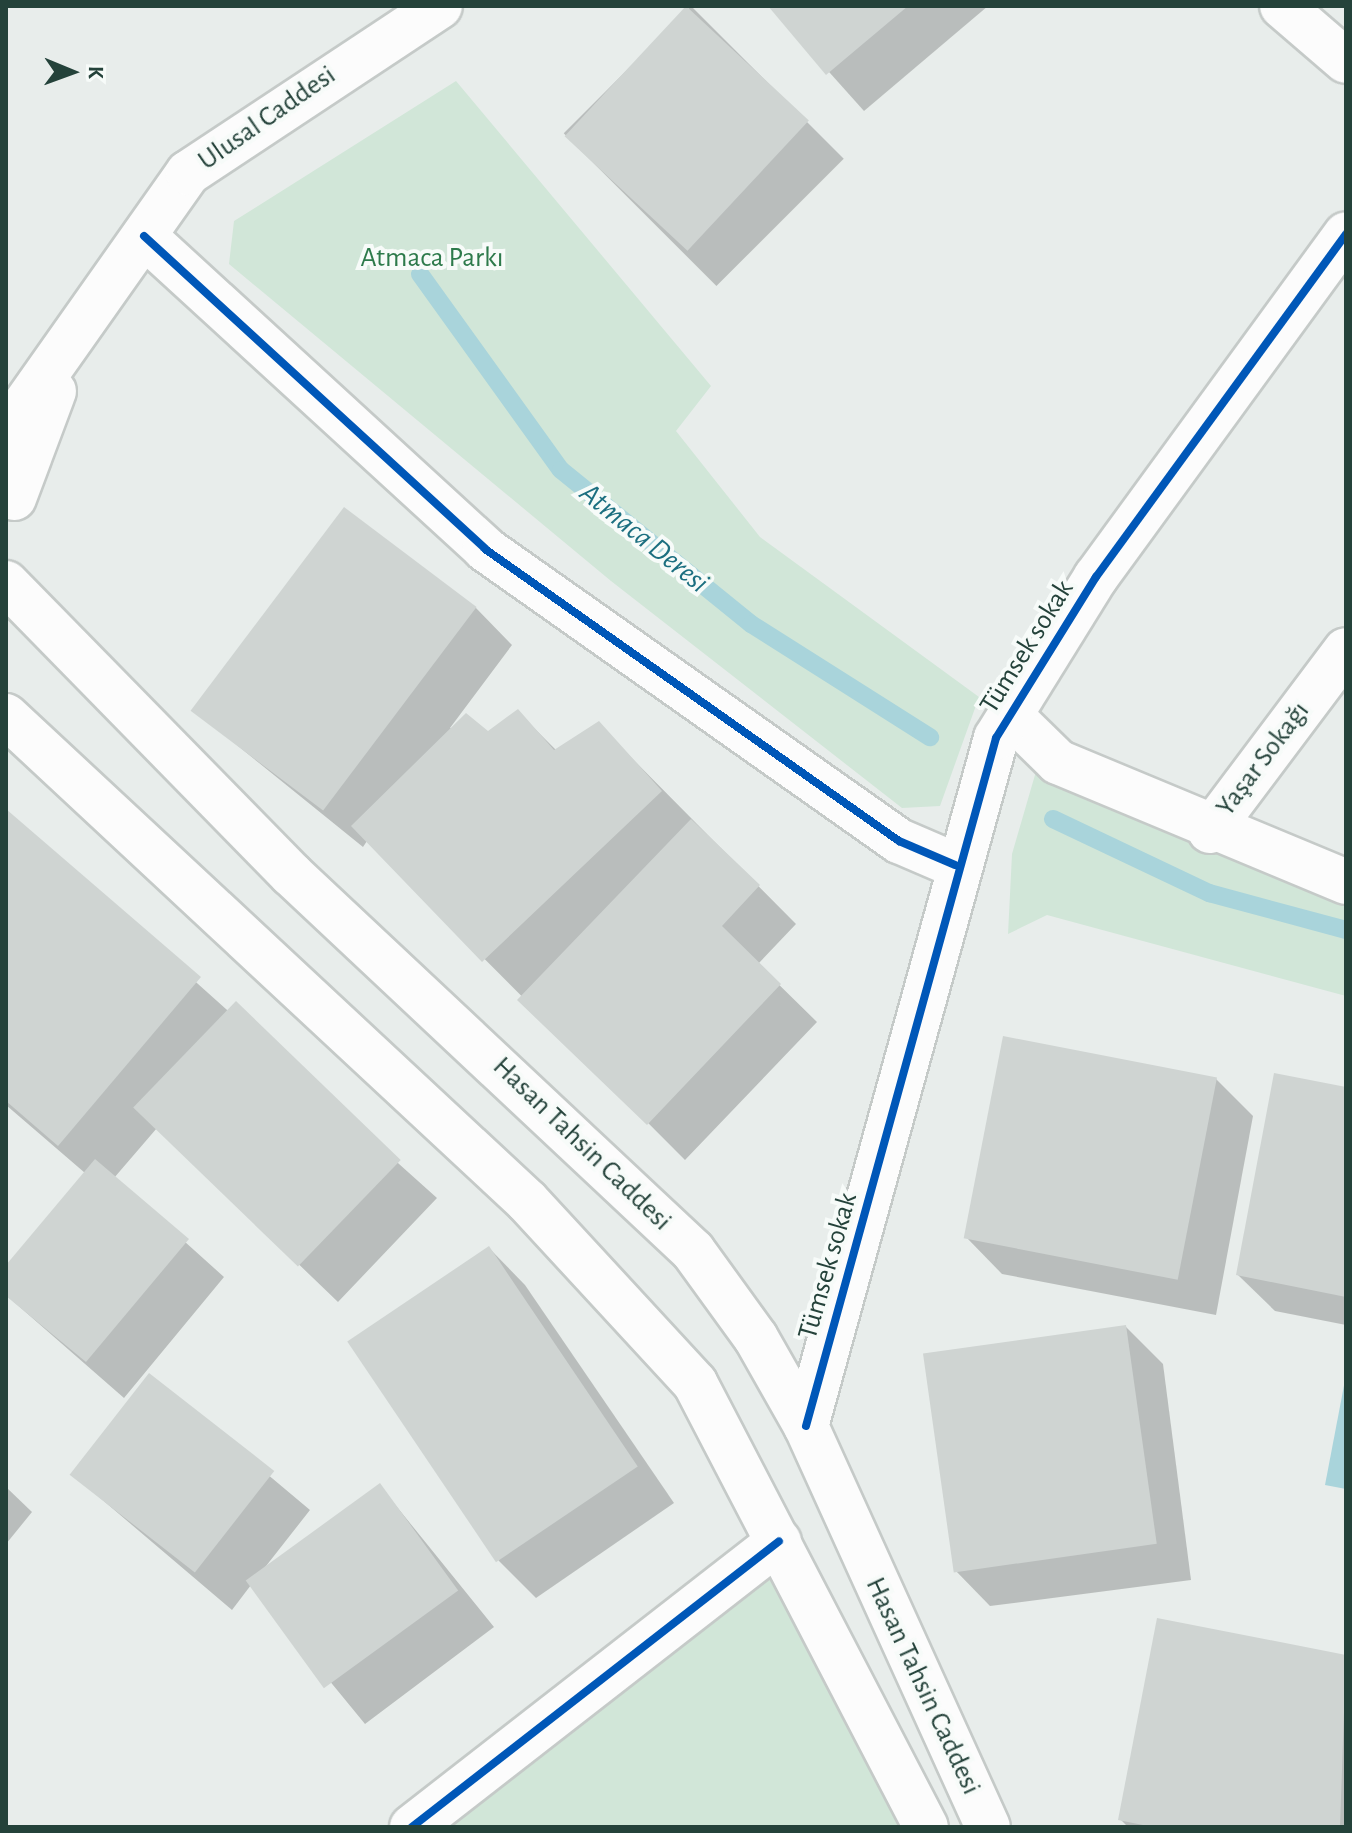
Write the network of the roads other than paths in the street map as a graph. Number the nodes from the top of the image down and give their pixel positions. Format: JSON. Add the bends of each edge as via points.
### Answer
{"nodes":[{"id":1,"x":1282,"y":6,"type":"edge"},
{"id":2,"x":427,"y":9,"type":"edge"},
{"id":3,"x":1346,"y":61,"type":"edge"},
{"id":4,"x":1346,"y":234,"type":"edge"},
{"id":5,"x":144,"y":236,"type":"junction"},
{"id":6,"x":72,"y":344,"type":"junction"},
{"id":7,"x":6,"y":431,"type":"edge"},
{"id":8,"x":9,"y":504,"type":"edge"},
{"id":9,"x":6,"y":583,"type":"edge"},
{"id":10,"x":1346,"y":650,"type":"edge"},
{"id":11,"x":1010,"y":715,"type":"junction"},
{"id":12,"x":10,"y":728,"type":"edge"},
{"id":13,"x":1210,"y":831,"type":"junction"},
{"id":14,"x":955,"y":865,"type":"junction"},
{"id":15,"x":1346,"y":882,"type":"edge"},
{"id":16,"x":806,"y":1426,"type":"junction"},
{"id":17,"x":779,"y":1541,"type":"junction"},
{"id":18,"x":412,"y":1827,"type":"edge"},
{"id":19,"x":926,"y":1827,"type":"edge"},
{"id":20,"x":988,"y":1827,"type":"edge"}],
"edges":[{"from":1,"to":3,"type":"street"},
{"from":2,"to":5,"type":"street","name":"Ulusal Caddesi","via":[[188,173]]},
{"from":4,"to":11,"type":"street","name":"Tümsek sokak","via":[[1096,577]]},
{"from":5,"to":6,"type":"street","name":"Ulusal Caddesi"},
{"from":5,"to":14,"type":"street","via":[[485,549],[899,841]]},
{"from":6,"to":7,"type":"street"},
{"from":6,"to":8,"type":"street"},
{"from":9,"to":16,"type":"street","name":"Hasan Tahsin Caddesi","via":[[280,864],[693,1251],[756,1338]]},
{"from":10,"to":13,"type":"street","name":"Yaşar Sokağı"},
{"from":11,"to":13,"type":"street","via":[[1058,762]]},
{"from":11,"to":14,"type":"street","name":"Tümsek sokak"},
{"from":12,"to":17,"type":"street","name":"Hasan Tahsin Caddesi","via":[[527,1201],[695,1383]]},
{"from":13,"to":15,"type":"street"},
{"from":14,"to":16,"type":"street","name":"Tümsek sokak"},
{"from":16,"to":20,"type":"street","name":"Hasan Tahsin Caddesi"},
{"from":17,"to":18,"type":"street"},
{"from":17,"to":19,"type":"street","name":"Hasan Tahsin Caddesi"}]}
